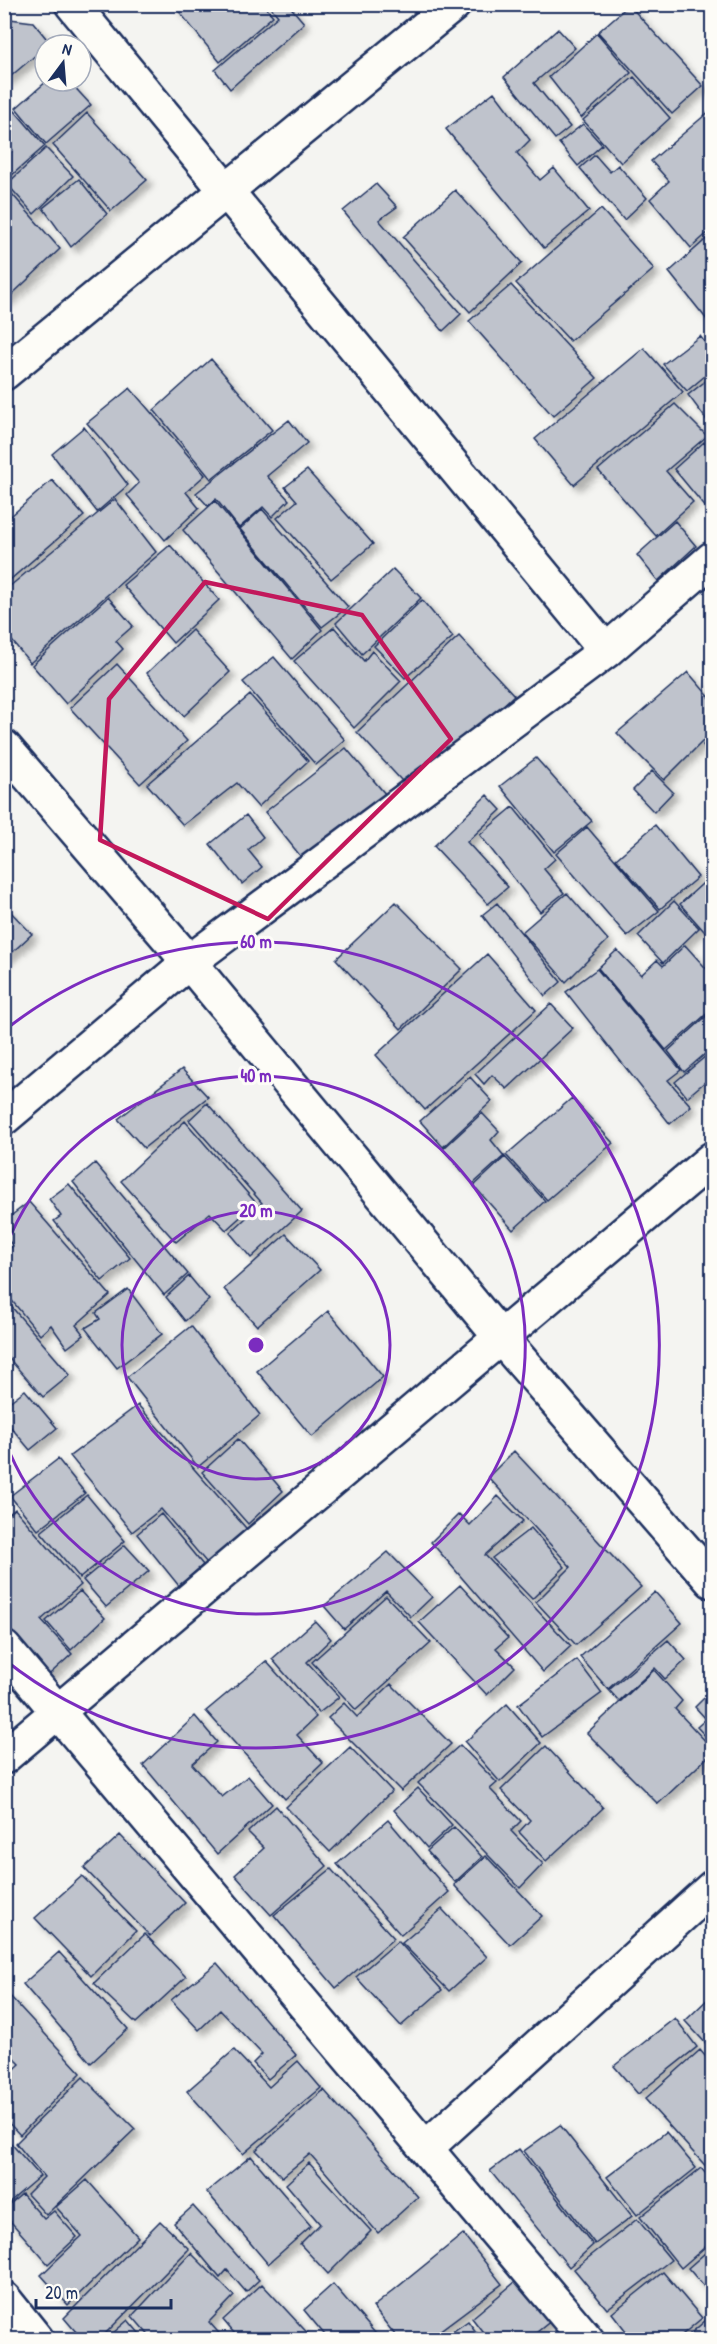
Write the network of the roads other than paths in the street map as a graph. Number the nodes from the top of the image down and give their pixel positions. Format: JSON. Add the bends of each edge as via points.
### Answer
{"nodes":[{"id":1,"x":72,"y":4,"type":"edge"},
{"id":2,"x":454,"y":4,"type":"edge"},
{"id":3,"x":228,"y":191,"type":"junction"},
{"id":4,"x":4,"y":373,"type":"edge"},
{"id":5,"x":712,"y":559,"type":"edge"},
{"id":6,"x":606,"y":651,"type":"junction"},
{"id":7,"x":4,"y":747,"type":"edge"},
{"id":8,"x":189,"y":962,"type":"junction"},
{"id":9,"x":4,"y":1118,"type":"edge"},
{"id":10,"x":712,"y":1160,"type":"edge"},
{"id":11,"x":502,"y":1339,"type":"junction"},
{"id":12,"x":712,"y":1581,"type":"edge"},
{"id":13,"x":4,"y":1648,"type":"edge"},
{"id":14,"x":55,"y":1712,"type":"junction"},
{"id":15,"x":4,"y":1757,"type":"edge"},
{"id":16,"x":712,"y":1888,"type":"edge"},
{"id":17,"x":427,"y":2147,"type":"junction"},
{"id":18,"x":4,"y":2299,"type":"edge"},
{"id":19,"x":37,"y":2340,"type":"edge"},
{"id":20,"x":586,"y":2340,"type":"edge"}],
"edges":[{"from":1,"to":3,"type":"street"},
{"from":2,"to":3,"type":"street"},
{"from":3,"to":4,"type":"street"},
{"from":3,"to":6,"type":"street"},
{"from":5,"to":6,"type":"street"},
{"from":6,"to":8,"type":"street"},
{"from":7,"to":8,"type":"street"},
{"from":8,"to":9,"type":"street"},
{"from":8,"to":11,"type":"street"},
{"from":10,"to":11,"type":"street"},
{"from":11,"to":12,"type":"street"},
{"from":11,"to":14,"type":"street"},
{"from":13,"to":14,"type":"street"},
{"from":14,"to":15,"type":"street"},
{"from":14,"to":17,"type":"street"},
{"from":16,"to":17,"type":"street"},
{"from":17,"to":20,"type":"street"},
{"from":18,"to":19,"type":"street"}]}
